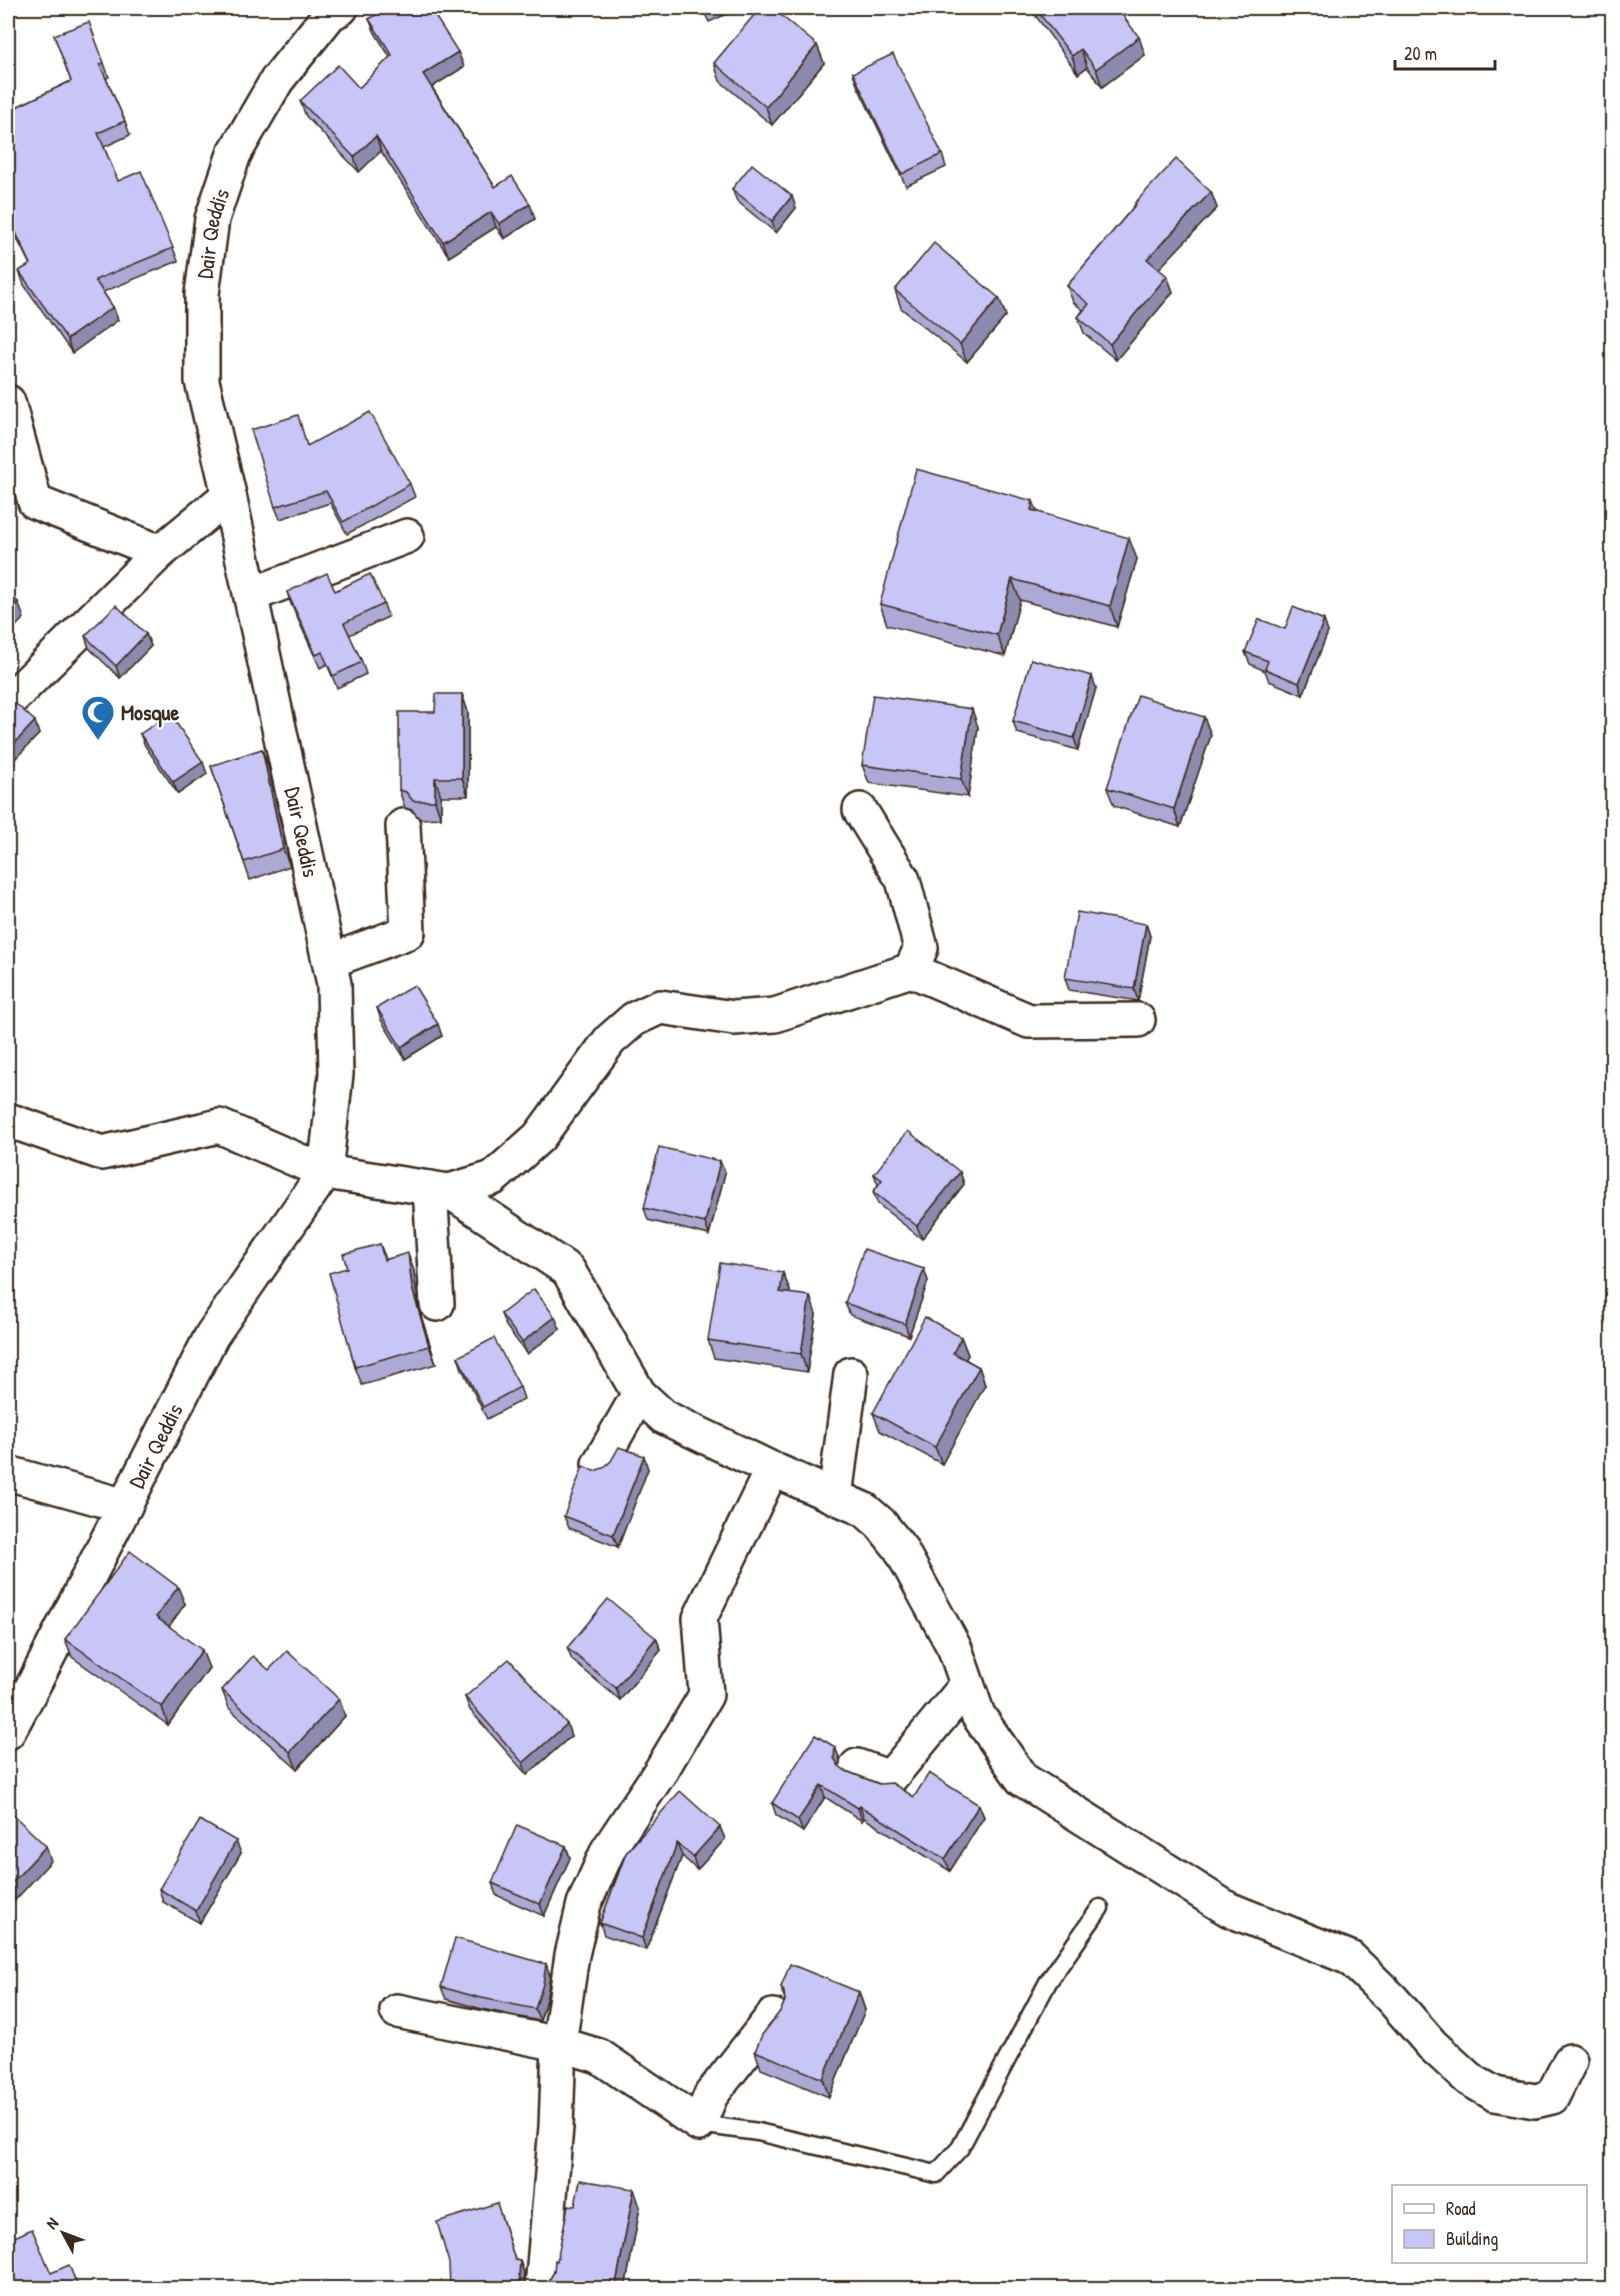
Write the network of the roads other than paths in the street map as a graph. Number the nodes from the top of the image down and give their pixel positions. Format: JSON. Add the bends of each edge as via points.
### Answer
{"nodes":[{"id":1,"x":340,"y":8,"type":"edge"},
{"id":2,"x":8,"y":402,"type":"edge"},
{"id":3,"x":230,"y":495,"type":"junction"},
{"id":4,"x":407,"y":537,"type":"dead end"},
{"id":5,"x":160,"y":552,"type":"junction"},
{"id":6,"x":251,"y":595,"type":"junction"},
{"id":7,"x":8,"y":702,"type":"edge"},
{"id":8,"x":860,"y":810,"type":"dead end"},
{"id":9,"x":404,"y":826,"type":"dead end"},
{"id":10,"x":330,"y":961,"type":"junction"},
{"id":11,"x":911,"y":970,"type":"junction"},
{"id":12,"x":1138,"y":1020,"type":"dead end"},
{"id":13,"x":8,"y":1120,"type":"edge"},
{"id":14,"x":325,"y":1172,"type":"junction"},
{"id":15,"x":440,"y":1190,"type":"junction"},
{"id":16,"x":437,"y":1304,"type":"dead end"},
{"id":17,"x":851,"y":1374,"type":"dead end"},
{"id":18,"x":639,"y":1394,"type":"junction"},
{"id":19,"x":599,"y":1464,"type":"dead end"},
{"id":20,"x":772,"y":1469,"type":"junction"},
{"id":21,"x":8,"y":1473,"type":"edge"},
{"id":22,"x":835,"y":1497,"type":"junction"},
{"id":23,"x":125,"y":1506,"type":"junction"},
{"id":24,"x":967,"y":1685,"type":"junction"},
{"id":25,"x":8,"y":1732,"type":"edge"},
{"id":26,"x":857,"y":1766,"type":"dead end"},
{"id":27,"x":1100,"y":1908,"type":"dead end"},
{"id":28,"x":397,"y":2011,"type":"dead end"},
{"id":29,"x":773,"y":2016,"type":"edge"},
{"id":30,"x":559,"y":2044,"type":"junction"},
{"id":31,"x":1570,"y":2061,"type":"dead end"},
{"id":32,"x":699,"y":2124,"type":"junction"},
{"id":33,"x":542,"y":2289,"type":"edge"}],
"edges":[{"from":1,"to":3,"type":"street","name":"Dair Qeddis","via":[[330,14],[277,80],[234,154],[212,219],[201,294],[202,381]]},
{"from":2,"to":5,"type":"street","via":[[35,502]]},
{"from":3,"to":5,"type":"street"},
{"from":3,"to":6,"type":"street","name":"Dair Qeddis"},
{"from":4,"to":6,"type":"street"},
{"from":5,"to":7,"type":"street"},
{"from":6,"to":10,"type":"street","name":"Dair Qeddis"},
{"from":8,"to":11,"type":"street","via":[[903,880],[921,948]]},
{"from":9,"to":10,"type":"street","via":[[408,932]]},
{"from":10,"to":14,"type":"street","name":"Dair Qeddis","via":[[336,1074]]},
{"from":11,"to":12,"type":"street","via":[[1029,1021]]},
{"from":11,"to":15,"type":"street","via":[[775,1015],[734,1018],[660,1007],[634,1019],[610,1040],[539,1137],[493,1178]]},
{"from":13,"to":14,"type":"street","via":[[102,1153],[219,1126]]},
{"from":14,"to":15,"type":"street"},
{"from":14,"to":23,"type":"street","name":"Dair Qeddis","via":[[212,1335]]},
{"from":15,"to":16,"type":"street"},
{"from":15,"to":18,"type":"street","via":[[568,1270]]},
{"from":17,"to":22,"type":"street"},
{"from":18,"to":19,"type":"street"},
{"from":18,"to":20,"type":"street","via":[[664,1417]]},
{"from":20,"to":22,"type":"street"},
{"from":20,"to":30,"type":"street","via":[[700,1618],[706,1695],[608,1850],[584,1904]]},
{"from":21,"to":23,"type":"street"},
{"from":22,"to":24,"type":"street","via":[[865,1510],[900,1548],[955,1649]]},
{"from":23,"to":25,"type":"street","name":"Dair Qeddis"},
{"from":24,"to":26,"type":"street","via":[[890,1778]]},
{"from":24,"to":31,"type":"street","via":[[978,1715],[1022,1779],[1228,1910],[1350,1958],[1469,2079],[1495,2094],[1535,2101],[1551,2097]]},
{"from":27,"to":32,"type":"lane","via":[[1048,1982],[960,2148],[936,2174],[758,2132]]},
{"from":28,"to":30,"type":"street"},
{"from":29,"to":32,"type":"street","via":[[711,2095]]},
{"from":30,"to":32,"type":"street","via":[[599,2056]]},
{"from":30,"to":33,"type":"street"}]}
